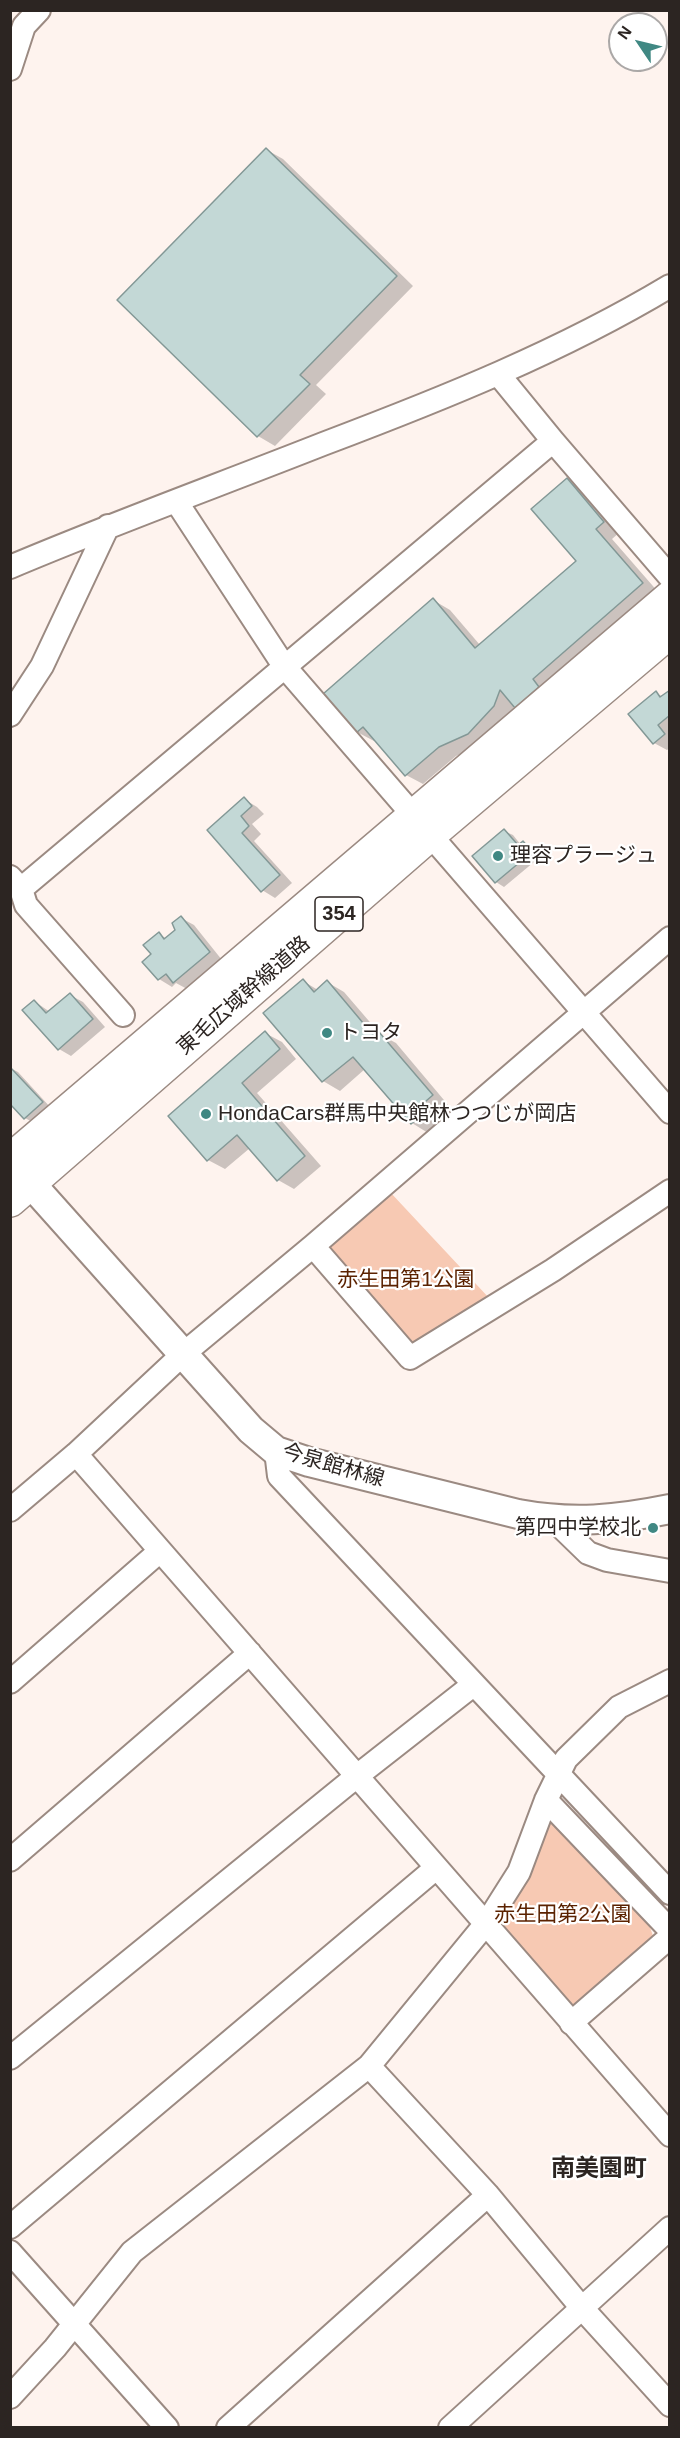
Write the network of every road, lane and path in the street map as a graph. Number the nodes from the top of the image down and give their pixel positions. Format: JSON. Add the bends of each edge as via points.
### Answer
{"nodes":[{"id":1,"x":24,"y":18,"type":"edge"},
{"id":2,"x":10,"y":69,"type":"edge"},
{"id":3,"x":669,"y":286,"type":"edge"},
{"id":4,"x":499,"y":375,"type":"junction"},
{"id":5,"x":553,"y":441,"type":"junction"},
{"id":6,"x":176,"y":501,"type":"junction"},
{"id":7,"x":108,"y":526,"type":"junction"},
{"id":8,"x":10,"y":567,"type":"edge"},
{"id":9,"x":669,"y":577,"type":"edge"},
{"id":10,"x":669,"y":598,"type":"edge"},
{"id":11,"x":669,"y":631,"type":"edge"},
{"id":12,"x":284,"y":666,"type":"junction"},
{"id":13,"x":10,"y":715,"type":"edge"},
{"id":14,"x":422,"y":824,"type":"junction"},
{"id":15,"x":16,"y":883,"type":"edge"},
{"id":16,"x":669,"y":938,"type":"edge"},
{"id":17,"x":585,"y":1012,"type":"junction"},
{"id":18,"x":123,"y":1015,"type":"dead end"},
{"id":19,"x":669,"y":1112,"type":"edge"},
{"id":20,"x":17,"y":1181,"type":"edge"},
{"id":21,"x":669,"y":1191,"type":"edge"},
{"id":22,"x":313,"y":1246,"type":"junction"},
{"id":23,"x":182,"y":1355,"type":"junction"},
{"id":24,"x":276,"y":1451,"type":"junction"},
{"id":25,"x":76,"y":1454,"type":"junction"},
{"id":26,"x":669,"y":1509,"type":"edge"},
{"id":27,"x":10,"y":1510,"type":"edge"},
{"id":28,"x":554,"y":1520,"type":"junction"},
{"id":29,"x":160,"y":1551,"type":"junction"},
{"id":30,"x":669,"y":1571,"type":"edge"},
{"id":31,"x":250,"y":1653,"type":"junction"},
{"id":32,"x":669,"y":1681,"type":"edge"},
{"id":33,"x":10,"y":1682,"type":"edge"},
{"id":34,"x":473,"y":1685,"type":"junction"},
{"id":35,"x":357,"y":1776,"type":"junction"},
{"id":36,"x":558,"y":1776,"type":"junction"},
{"id":37,"x":546,"y":1800,"type":"junction"},
{"id":38,"x":10,"y":1860,"type":"edge"},
{"id":39,"x":436,"y":1868,"type":"junction"},
{"id":40,"x":669,"y":1893,"type":"edge"},
{"id":41,"x":486,"y":1924,"type":"junction"},
{"id":42,"x":669,"y":1930,"type":"edge"},
{"id":43,"x":669,"y":1937,"type":"edge"},
{"id":44,"x":571,"y":2022,"type":"junction"},
{"id":45,"x":10,"y":2058,"type":"edge"},
{"id":46,"x":369,"y":2066,"type":"junction"},
{"id":47,"x":669,"y":2135,"type":"edge"},
{"id":48,"x":488,"y":2195,"type":"junction"},
{"id":49,"x":10,"y":2227,"type":"edge"},
{"id":50,"x":669,"y":2228,"type":"edge"},
{"id":51,"x":14,"y":2262,"type":"edge"},
{"id":52,"x":581,"y":2307,"type":"junction"},
{"id":53,"x":74,"y":2323,"type":"junction"},
{"id":54,"x":10,"y":2397,"type":"edge"},
{"id":55,"x":669,"y":2405,"type":"edge"},
{"id":56,"x":167,"y":2427,"type":"edge"},
{"id":57,"x":228,"y":2427,"type":"edge"},
{"id":58,"x":450,"y":2427,"type":"edge"}],
"edges":[{"from":1,"to":2,"type":"street"},
{"from":3,"to":4,"type":"street"},
{"from":4,"to":5,"type":"street"},
{"from":4,"to":6,"type":"street"},
{"from":5,"to":9,"type":"street"},
{"from":5,"to":12,"type":"street"},
{"from":6,"to":7,"type":"street"},
{"from":6,"to":12,"type":"street"},
{"from":7,"to":8,"type":"street"},
{"from":7,"to":13,"type":"street","via":[[42,666]]},
{"from":10,"to":14,"type":"highway","name":"東毛広域幹線道路","number":"354"},
{"from":11,"to":14,"type":"highway","name":"東毛広域幹線道路","number":"354"},
{"from":12,"to":14,"type":"street"},
{"from":12,"to":15,"type":"street"},
{"from":14,"to":17,"type":"street"},
{"from":14,"to":20,"type":"highway","name":"東毛広域幹線道路","number":"354"},
{"from":15,"to":18,"type":"street","via":[[26,905]]},
{"from":16,"to":17,"type":"street"},
{"from":17,"to":19,"type":"street"},
{"from":17,"to":22,"type":"street"},
{"from":20,"to":23,"type":"main road","name":"今泉館林線"},
{"from":21,"to":22,"type":"street","via":[[553,1270],[410,1358]]},
{"from":22,"to":23,"type":"street"},
{"from":23,"to":24,"type":"main road","name":"今泉館林線","via":[[251,1430]]},
{"from":23,"to":25,"type":"street"},
{"from":24,"to":28,"type":"main road","name":"今泉館林線"},
{"from":24,"to":34,"type":"street","via":[[279,1476]]},
{"from":25,"to":27,"type":"street"},
{"from":25,"to":29,"type":"street"},
{"from":26,"to":28,"type":"main road","name":"今泉館林線","via":[[627,1518]]},
{"from":28,"to":30,"type":"street","via":[[588,1553]]},
{"from":29,"to":31,"type":"street"},
{"from":29,"to":33,"type":"street"},
{"from":31,"to":35,"type":"street"},
{"from":31,"to":38,"type":"street"},
{"from":32,"to":36,"type":"street","via":[[619,1707],[566,1759]]},
{"from":34,"to":35,"type":"street"},
{"from":34,"to":36,"type":"street"},
{"from":35,"to":39,"type":"street"},
{"from":35,"to":45,"type":"street"},
{"from":36,"to":37,"type":"street"},
{"from":36,"to":40,"type":"street"},
{"from":37,"to":41,"type":"street","via":[[519,1872]]},
{"from":37,"to":42,"type":"street"},
{"from":39,"to":41,"type":"street"},
{"from":39,"to":49,"type":"street"},
{"from":41,"to":44,"type":"street"},
{"from":41,"to":46,"type":"street"},
{"from":43,"to":44,"type":"street"},
{"from":44,"to":47,"type":"street"},
{"from":46,"to":48,"type":"street"},
{"from":46,"to":53,"type":"street","via":[[132,2252]]},
{"from":48,"to":52,"type":"street"},
{"from":48,"to":57,"type":"street"},
{"from":50,"to":52,"type":"street"},
{"from":51,"to":53,"type":"street"},
{"from":52,"to":55,"type":"street"},
{"from":52,"to":58,"type":"street"},
{"from":53,"to":54,"type":"street"},
{"from":53,"to":56,"type":"street"}]}
